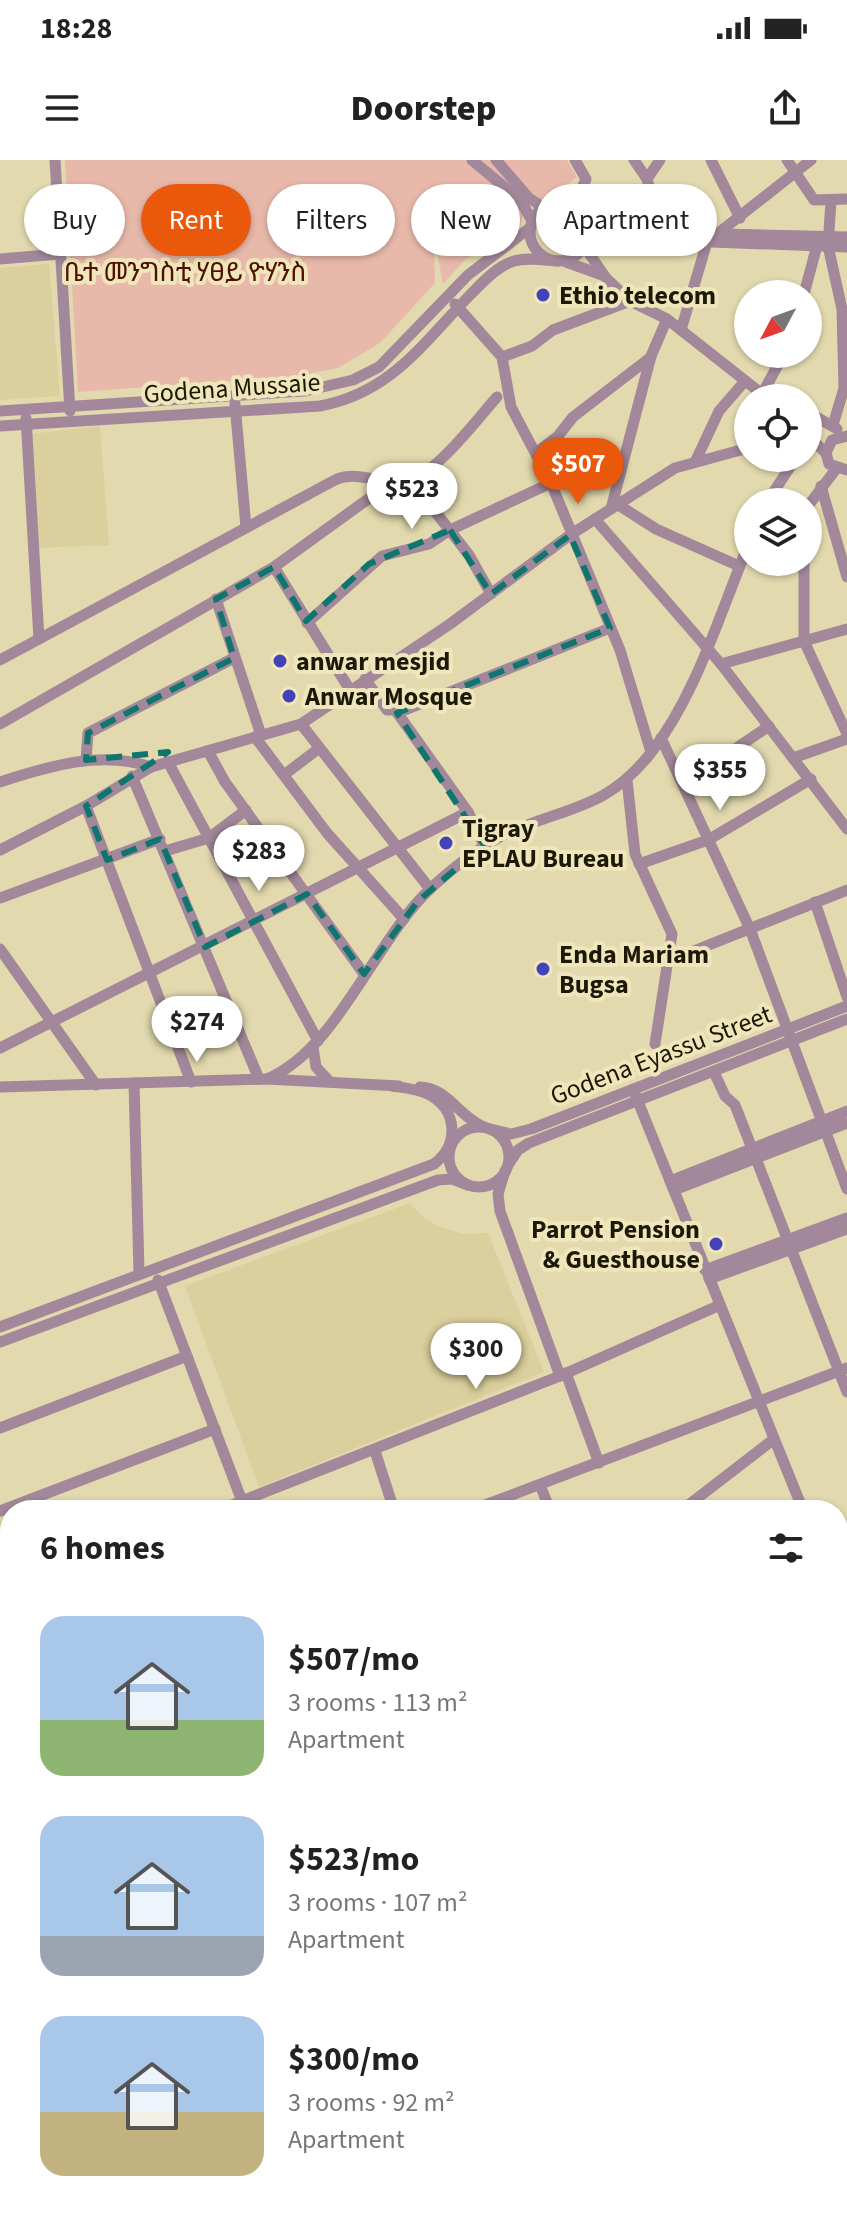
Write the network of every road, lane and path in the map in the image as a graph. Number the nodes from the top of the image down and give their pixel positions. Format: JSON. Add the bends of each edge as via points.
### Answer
{"nodes":[{"id":1,"x":55,"y":160,"type":"edge"},
{"id":2,"x":472,"y":160,"type":"edge"},
{"id":3,"x":496,"y":160,"type":"edge"},
{"id":4,"x":575,"y":160,"type":"edge"},
{"id":5,"x":634,"y":160,"type":"edge"},
{"id":6,"x":660,"y":160,"type":"edge"},
{"id":7,"x":711,"y":160,"type":"edge"},
{"id":8,"x":787,"y":160,"type":"edge"},
{"id":9,"x":811,"y":160,"type":"edge"},
{"id":10,"x":795,"y":175,"type":"junction"},
{"id":11,"x":647,"y":179,"type":"junction"},
{"id":12,"x":56,"y":184,"type":"edge"},
{"id":13,"x":584,"y":184,"type":"edge"},
{"id":14,"x":648,"y":184,"type":"edge"},
{"id":15,"x":847,"y":199,"type":"edge"},
{"id":16,"x":831,"y":201,"type":"junction"},
{"id":17,"x":536,"y":203,"type":"edge"},
{"id":18,"x":536,"y":218,"type":"edge"},
{"id":19,"x":740,"y":218,"type":"junction"},
{"id":20,"x":531,"y":224,"type":"junction"},
{"id":21,"x":724,"y":231,"type":"junction"},
{"id":22,"x":717,"y":233,"type":"edge"},
{"id":23,"x":717,"y":237,"type":"edge"},
{"id":24,"x":847,"y":237,"type":"edge"},
{"id":25,"x":824,"y":241,"type":"junction"},
{"id":26,"x":847,"y":247,"type":"edge"},
{"id":27,"x":36,"y":256,"type":"edge"},
{"id":28,"x":60,"y":256,"type":"edge"},
{"id":29,"x":575,"y":256,"type":"edge"},
{"id":30,"x":592,"y":256,"type":"edge"},
{"id":31,"x":700,"y":256,"type":"edge"},
{"id":32,"x":0,"y":259,"type":"edge"},
{"id":33,"x":560,"y":261,"type":"junction"},
{"id":34,"x":606,"y":278,"type":"junction"},
{"id":35,"x":809,"y":280,"type":"edge"},
{"id":36,"x":446,"y":297,"type":"junction"},
{"id":37,"x":630,"y":301,"type":"junction"},
{"id":38,"x":458,"y":307,"type":"junction"},
{"id":39,"x":667,"y":319,"type":"junction"},
{"id":40,"x":681,"y":330,"type":"junction"},
{"id":41,"x":651,"y":356,"type":"junction"},
{"id":42,"x":502,"y":357,"type":"junction"},
{"id":43,"x":845,"y":365,"type":"edge"},
{"id":44,"x":745,"y":381,"type":"junction"},
{"id":45,"x":749,"y":384,"type":"edge"},
{"id":46,"x":235,"y":395,"type":"junction"},
{"id":47,"x":497,"y":397,"type":"dead end"},
{"id":48,"x":70,"y":406,"type":"junction"},
{"id":49,"x":25,"y":409,"type":"junction"},
{"id":50,"x":236,"y":410,"type":"junction"},
{"id":51,"x":0,"y":411,"type":"edge"},
{"id":52,"x":822,"y":419,"type":"edge"},
{"id":53,"x":71,"y":420,"type":"junction"},
{"id":54,"x":26,"y":424,"type":"junction"},
{"id":55,"x":833,"y":425,"type":"junction"},
{"id":56,"x":0,"y":426,"type":"edge"},
{"id":57,"x":845,"y":436,"type":"edge"},
{"id":58,"x":822,"y":450,"type":"edge"},
{"id":59,"x":734,"y":451,"type":"edge"},
{"id":60,"x":536,"y":453,"type":"junction"},
{"id":61,"x":826,"y":453,"type":"junction"},
{"id":62,"x":696,"y":460,"type":"junction"},
{"id":63,"x":841,"y":470,"type":"edge"},
{"id":64,"x":393,"y":481,"type":"junction"},
{"id":65,"x":551,"y":483,"type":"junction"},
{"id":66,"x":821,"y":486,"type":"joint"},
{"id":67,"x":423,"y":496,"type":"dead end"},
{"id":68,"x":614,"y":506,"type":"junction"},
{"id":69,"x":595,"y":519,"type":"junction"},
{"id":70,"x":246,"y":527,"type":"junction"},
{"id":71,"x":450,"y":530,"type":"junction"},
{"id":72,"x":570,"y":535,"type":"junction"},
{"id":73,"x":734,"y":564,"type":"edge"},
{"id":74,"x":274,"y":567,"type":"junction"},
{"id":75,"x":735,"y":576,"type":"edge"},
{"id":76,"x":804,"y":576,"type":"edge"},
{"id":77,"x":847,"y":577,"type":"edge"},
{"id":78,"x":491,"y":594,"type":"junction"},
{"id":79,"x":216,"y":599,"type":"junction"},
{"id":80,"x":307,"y":623,"type":"junction"},
{"id":81,"x":610,"y":628,"type":"junction"},
{"id":82,"x":847,"y":629,"type":"edge"},
{"id":83,"x":39,"y":639,"type":"junction"},
{"id":84,"x":804,"y":641,"type":"junction"},
{"id":85,"x":707,"y":648,"type":"junction"},
{"id":86,"x":234,"y":658,"type":"junction"},
{"id":87,"x":0,"y":660,"type":"edge"},
{"id":88,"x":721,"y":664,"type":"junction"},
{"id":89,"x":365,"y":679,"type":"junction"},
{"id":90,"x":350,"y":690,"type":"junction"},
{"id":91,"x":396,"y":711,"type":"junction"},
{"id":92,"x":0,"y":724,"type":"edge"},
{"id":93,"x":301,"y":724,"type":"junction"},
{"id":94,"x":769,"y":726,"type":"junction"},
{"id":95,"x":258,"y":736,"type":"junction"},
{"id":96,"x":847,"y":737,"type":"edge"},
{"id":97,"x":661,"y":738,"type":"junction"},
{"id":98,"x":318,"y":749,"type":"junction"},
{"id":99,"x":208,"y":751,"type":"junction"},
{"id":100,"x":651,"y":752,"type":"junction"},
{"id":101,"x":793,"y":758,"type":"junction"},
{"id":102,"x":86,"y":760,"type":"junction"},
{"id":103,"x":168,"y":762,"type":"junction"},
{"id":104,"x":151,"y":767,"type":"junction"},
{"id":105,"x":284,"y":775,"type":"junction"},
{"id":106,"x":132,"y":776,"type":"junction"},
{"id":107,"x":811,"y":779,"type":"junction"},
{"id":108,"x":627,"y":780,"type":"junction"},
{"id":109,"x":0,"y":782,"type":"edge"},
{"id":110,"x":685,"y":783,"type":"junction"},
{"id":111,"x":86,"y":806,"type":"junction"},
{"id":112,"x":246,"y":810,"type":"junction"},
{"id":113,"x":468,"y":812,"type":"junction"},
{"id":114,"x":846,"y":824,"type":"edge"},
{"id":115,"x":209,"y":838,"type":"junction"},
{"id":116,"x":160,"y":839,"type":"junction"},
{"id":117,"x":708,"y":840,"type":"junction"},
{"id":118,"x":484,"y":845,"type":"junction"},
{"id":119,"x":401,"y":848,"type":"junction"},
{"id":120,"x":0,"y":850,"type":"edge"},
{"id":121,"x":165,"y":851,"type":"junction"},
{"id":122,"x":107,"y":860,"type":"junction"},
{"id":123,"x":639,"y":864,"type":"junction"},
{"id":124,"x":358,"y":869,"type":"junction"},
{"id":125,"x":430,"y":889,"type":"junction"},
{"id":126,"x":847,"y":890,"type":"edge"},
{"id":127,"x":307,"y":894,"type":"junction"},
{"id":128,"x":0,"y":898,"type":"edge"},
{"id":129,"x":815,"y":902,"type":"junction"},
{"id":130,"x":404,"y":919,"type":"junction"},
{"id":131,"x":254,"y":921,"type":"junction"},
{"id":132,"x":750,"y":929,"type":"junction"},
{"id":133,"x":205,"y":947,"type":"junction"},
{"id":134,"x":0,"y":949,"type":"edge"},
{"id":135,"x":671,"y":960,"type":"junction"},
{"id":136,"x":150,"y":973,"type":"junction"},
{"id":137,"x":364,"y":974,"type":"junction"},
{"id":138,"x":847,"y":997,"type":"edge"},
{"id":139,"x":847,"y":1006,"type":"edge"},
{"id":140,"x":847,"y":1019,"type":"edge"},
{"id":141,"x":51,"y":1020,"type":"junction"},
{"id":142,"x":788,"y":1035,"type":"junction"},
{"id":143,"x":315,"y":1044,"type":"junction"},
{"id":144,"x":655,"y":1044,"type":"dead end"},
{"id":145,"x":0,"y":1048,"type":"edge"},
{"id":146,"x":714,"y":1072,"type":"junction"},
{"id":147,"x":263,"y":1079,"type":"junction"},
{"id":148,"x":329,"y":1081,"type":"junction"},
{"id":149,"x":191,"y":1082,"type":"junction"},
{"id":150,"x":134,"y":1083,"type":"junction"},
{"id":151,"x":96,"y":1085,"type":"junction"},
{"id":152,"x":392,"y":1086,"type":"junction"},
{"id":153,"x":0,"y":1087,"type":"edge"},
{"id":154,"x":633,"y":1089,"type":"junction"},
{"id":155,"x":638,"y":1101,"type":"junction"},
{"id":156,"x":847,"y":1111,"type":"edge"},
{"id":157,"x":847,"y":1123,"type":"edge"},
{"id":158,"x":823,"y":1126,"type":"junction"},
{"id":159,"x":487,"y":1128,"type":"junction"},
{"id":160,"x":450,"y":1148,"type":"junction"},
{"id":161,"x":755,"y":1153,"type":"junction"},
{"id":162,"x":506,"y":1168,"type":"junction"},
{"id":163,"x":672,"y":1185,"type":"junction"},
{"id":164,"x":470,"y":1186,"type":"junction"},
{"id":165,"x":847,"y":1189,"type":"edge"},
{"id":166,"x":500,"y":1211,"type":"junction"},
{"id":167,"x":847,"y":1218,"type":"edge"},
{"id":168,"x":283,"y":1220,"type":"junction"},
{"id":169,"x":847,"y":1229,"type":"edge"},
{"id":170,"x":288,"y":1235,"type":"junction"},
{"id":171,"x":790,"y":1244,"type":"junction"},
{"id":172,"x":139,"y":1272,"type":"junction"},
{"id":173,"x":707,"y":1275,"type":"junction"},
{"id":174,"x":158,"y":1280,"type":"junction"},
{"id":175,"x":720,"y":1305,"type":"junction"},
{"id":176,"x":0,"y":1327,"type":"edge"},
{"id":177,"x":0,"y":1342,"type":"edge"},
{"id":178,"x":187,"y":1356,"type":"junction"},
{"id":179,"x":843,"y":1370,"type":"edge"},
{"id":180,"x":563,"y":1375,"type":"junction"},
{"id":181,"x":847,"y":1392,"type":"edge"},
{"id":182,"x":759,"y":1402,"type":"junction"},
{"id":183,"x":0,"y":1428,"type":"edge"},
{"id":184,"x":215,"y":1429,"type":"junction"},
{"id":185,"x":774,"y":1439,"type":"junction"},
{"id":186,"x":375,"y":1451,"type":"junction"},
{"id":187,"x":599,"y":1463,"type":"junction"},
{"id":188,"x":540,"y":1485,"type":"junction"},
{"id":189,"x":29,"y":1500,"type":"edge"},
{"id":190,"x":230,"y":1500,"type":"edge"},
{"id":191,"x":249,"y":1500,"type":"edge"},
{"id":192,"x":391,"y":1500,"type":"edge"},
{"id":193,"x":499,"y":1500,"type":"edge"},
{"id":194,"x":546,"y":1500,"type":"edge"},
{"id":195,"x":695,"y":1500,"type":"edge"},
{"id":196,"x":799,"y":1500,"type":"edge"}],
"edges":[{"from":1,"to":12,"type":"street"},
{"from":2,"to":20,"type":"street","via":[[521,201]]},
{"from":3,"to":17,"type":"street"},
{"from":4,"to":13,"type":"street"},
{"from":5,"to":11,"type":"street"},
{"from":6,"to":11,"type":"street"},
{"from":7,"to":19,"type":"street"},
{"from":8,"to":10,"type":"street"},
{"from":9,"to":10,"type":"street"},
{"from":10,"to":16,"type":"street","via":[[814,200]]},
{"from":10,"to":19,"type":"street"},
{"from":11,"to":14,"type":"street"},
{"from":15,"to":16,"type":"street"},
{"from":16,"to":25,"type":"street"},
{"from":18,"to":20,"type":"street"},
{"from":19,"to":21,"type":"street"},
{"from":20,"to":33,"type":"street","via":[[536,250]]},
{"from":20,"to":36,"type":"street","name":"Godena Mussaie"},
{"from":21,"to":22,"type":"street"},
{"from":21,"to":25,"type":"street"},
{"from":23,"to":25,"type":"street"},
{"from":24,"to":25,"type":"street"},
{"from":25,"to":26,"type":"street"},
{"from":25,"to":35,"type":"street"},
{"from":25,"to":43,"type":"street","via":[[842,309]]},
{"from":27,"to":32,"type":"street"},
{"from":28,"to":48,"type":"street"},
{"from":29,"to":33,"type":"street"},
{"from":30,"to":34,"type":"street"},
{"from":31,"to":40,"type":"street"},
{"from":33,"to":34,"type":"street","via":[[583,265]]},
{"from":33,"to":38,"type":"street","name":"Godena Mussaie","via":[[522,259],[506,264]]},
{"from":34,"to":37,"type":"street"},
{"from":36,"to":38,"type":"street"},
{"from":36,"to":46,"type":"street","name":"Godena Mussaie","via":[[393,355],[361,377],[305,391]]},
{"from":37,"to":39,"type":"street"},
{"from":37,"to":42,"type":"street","via":[[553,330],[532,346]]},
{"from":38,"to":42,"type":"street"},
{"from":38,"to":50,"type":"street","name":"Godena Mussaie","via":[[405,366],[365,393],[320,406]]},
{"from":39,"to":40,"type":"street"},
{"from":39,"to":41,"type":"street"},
{"from":40,"to":44,"type":"street"},
{"from":41,"to":60,"type":"street"},
{"from":41,"to":68,"type":"street"},
{"from":42,"to":60,"type":"street","via":[[511,407]]},
{"from":43,"to":55,"type":"street","via":[[843,398]]},
{"from":44,"to":45,"type":"street"},
{"from":44,"to":62,"type":"street","via":[[719,411]]},
{"from":46,"to":48,"type":"street","name":"Godena Mussaie"},
{"from":46,"to":50,"type":"street"},
{"from":47,"to":64,"type":"street","via":[[445,455],[415,478]]},
{"from":48,"to":49,"type":"street","name":"Godena Mussaie"},
{"from":48,"to":53,"type":"street"},
{"from":49,"to":51,"type":"street","name":"Godena Mussaie"},
{"from":49,"to":54,"type":"street"},
{"from":50,"to":53,"type":"street","name":"Godena Mussaie"},
{"from":50,"to":70,"type":"street"},
{"from":52,"to":55,"type":"street"},
{"from":53,"to":54,"type":"street","name":"Godena Mussaie"},
{"from":54,"to":56,"type":"street","name":"Godena Mussaie"},
{"from":54,"to":83,"type":"street"},
{"from":55,"to":57,"type":"street"},
{"from":57,"to":61,"type":"street","via":[[832,440]]},
{"from":58,"to":61,"type":"street"},
{"from":59,"to":62,"type":"street"},
{"from":60,"to":65,"type":"street"},
{"from":61,"to":63,"type":"street"},
{"from":62,"to":68,"type":"street"},
{"from":63,"to":66,"type":"street"},
{"from":64,"to":70,"type":"street","via":[[344,476]]},
{"from":64,"to":74,"type":"street"},
{"from":65,"to":71,"type":"street"},
{"from":65,"to":72,"type":"street"},
{"from":66,"to":77,"type":"street"},
{"from":67,"to":71,"type":"street"},
{"from":68,"to":69,"type":"street"},
{"from":68,"to":73,"type":"street"},
{"from":69,"to":72,"type":"street"},
{"from":69,"to":85,"type":"street"},
{"from":70,"to":83,"type":"street"},
{"from":71,"to":78,"type":"street"},
{"from":71,"to":80,"type":"street","via":[[429,544],[369,564]]},
{"from":72,"to":78,"type":"street"},
{"from":72,"to":81,"type":"street"},
{"from":74,"to":79,"type":"street"},
{"from":74,"to":80,"type":"street"},
{"from":75,"to":85,"type":"street"},
{"from":76,"to":84,"type":"street"},
{"from":78,"to":89,"type":"street"},
{"from":79,"to":86,"type":"street"},
{"from":79,"to":92,"type":"street"},
{"from":80,"to":90,"type":"street"},
{"from":81,"to":91,"type":"street"},
{"from":81,"to":100,"type":"street"},
{"from":82,"to":84,"type":"street"},
{"from":83,"to":87,"type":"street"},
{"from":84,"to":88,"type":"street"},
{"from":84,"to":96,"type":"street"},
{"from":85,"to":88,"type":"street"},
{"from":85,"to":97,"type":"street"},
{"from":86,"to":95,"type":"street"},
{"from":86,"to":102,"type":"street","via":[[88,733]]},
{"from":88,"to":94,"type":"street"},
{"from":89,"to":90,"type":"street"},
{"from":89,"to":91,"type":"street","via":[[380,703]]},
{"from":90,"to":93,"type":"street"},
{"from":91,"to":113,"type":"street"},
{"from":93,"to":95,"type":"street"},
{"from":93,"to":98,"type":"street"},
{"from":94,"to":101,"type":"street"},
{"from":94,"to":110,"type":"street"},
{"from":95,"to":99,"type":"street"},
{"from":95,"to":105,"type":"street"},
{"from":96,"to":101,"type":"street"},
{"from":97,"to":100,"type":"street"},
{"from":97,"to":110,"type":"street"},
{"from":98,"to":105,"type":"street"},
{"from":98,"to":119,"type":"street"},
{"from":99,"to":103,"type":"street"},
{"from":99,"to":112,"type":"street"},
{"from":100,"to":108,"type":"street"},
{"from":101,"to":107,"type":"street"},
{"from":102,"to":104,"type":"street","via":[[112,757]]},
{"from":102,"to":109,"type":"street"},
{"from":103,"to":104,"type":"street"},
{"from":103,"to":115,"type":"street"},
{"from":104,"to":106,"type":"street"},
{"from":105,"to":124,"type":"street"},
{"from":106,"to":111,"type":"street"},
{"from":106,"to":116,"type":"street"},
{"from":107,"to":114,"type":"street"},
{"from":107,"to":117,"type":"street"},
{"from":108,"to":118,"type":"street","via":[[596,801]]},
{"from":108,"to":123,"type":"street","via":[[630,832]]},
{"from":110,"to":117,"type":"street"},
{"from":111,"to":120,"type":"street"},
{"from":111,"to":122,"type":"street"},
{"from":112,"to":115,"type":"street"},
{"from":112,"to":127,"type":"street"},
{"from":113,"to":118,"type":"street"},
{"from":113,"to":119,"type":"street"},
{"from":115,"to":121,"type":"street"},
{"from":115,"to":131,"type":"street"},
{"from":116,"to":121,"type":"street"},
{"from":116,"to":122,"type":"street"},
{"from":117,"to":123,"type":"street"},
{"from":117,"to":132,"type":"street"},
{"from":118,"to":125,"type":"street"},
{"from":119,"to":124,"type":"street"},
{"from":119,"to":125,"type":"street"},
{"from":121,"to":133,"type":"street"},
{"from":122,"to":128,"type":"street"},
{"from":122,"to":136,"type":"street"},
{"from":123,"to":135,"type":"street","via":[[672,934]]},
{"from":124,"to":127,"type":"street"},
{"from":124,"to":130,"type":"street"},
{"from":125,"to":130,"type":"street"},
{"from":126,"to":129,"type":"street"},
{"from":127,"to":131,"type":"street"},
{"from":127,"to":137,"type":"street"},
{"from":129,"to":132,"type":"street"},
{"from":129,"to":138,"type":"street"},
{"from":130,"to":137,"type":"street"},
{"from":131,"to":133,"type":"street"},
{"from":131,"to":143,"type":"street"},
{"from":132,"to":135,"type":"street"},
{"from":132,"to":142,"type":"street"},
{"from":133,"to":136,"type":"street"},
{"from":133,"to":147,"type":"street"},
{"from":134,"to":141,"type":"street"},
{"from":135,"to":144,"type":"street"},
{"from":136,"to":141,"type":"street"},
{"from":136,"to":149,"type":"street"},
{"from":137,"to":143,"type":"street"},
{"from":139,"to":142,"type":"street","name":"Godena Eyassu Street"},
{"from":140,"to":142,"type":"street","name":"Godena Eyassu Street"},
{"from":141,"to":145,"type":"street"},
{"from":141,"to":151,"type":"street"},
{"from":142,"to":146,"type":"street","name":"Godena Eyassu Street"},
{"from":142,"to":154,"type":"street","name":"Godena Eyassu Street"},
{"from":142,"to":158,"type":"street"},
{"from":143,"to":147,"type":"street","via":[[285,1070]]},
{"from":143,"to":148,"type":"street","via":[[316,1067]]},
{"from":146,"to":155,"type":"street","name":"Godena Eyassu Street"},
{"from":146,"to":161,"type":"street"},
{"from":147,"to":148,"type":"street"},
{"from":147,"to":149,"type":"street"},
{"from":148,"to":152,"type":"street"},
{"from":149,"to":150,"type":"street"},
{"from":150,"to":151,"type":"street"},
{"from":150,"to":172,"type":"street"},
{"from":151,"to":153,"type":"street"},
{"from":152,"to":159,"type":"street","via":[[437,1090],[465,1119]]},
{"from":152,"to":160,"type":"street","via":[[431,1096],[444,1107],[452,1122]]},
{"from":154,"to":155,"type":"street"},
{"from":154,"to":159,"type":"street","name":"Godena Eyassu Street","via":[[525,1131],[506,1134]]},
{"from":155,"to":162,"type":"street","name":"Godena Eyassu Street","via":[[522,1147]]},
{"from":155,"to":163,"type":"street"},
{"from":156,"to":158,"type":"street"},
{"from":157,"to":158,"type":"street"},
{"from":158,"to":161,"type":"street"},
{"from":158,"to":165,"type":"street"},
{"from":159,"to":160,"type":"street","via":[[466,1130]]},
{"from":159,"to":162,"type":"street","via":[[507,1147]]},
{"from":160,"to":164,"type":"street","via":[[450,1167]]},
{"from":160,"to":168,"type":"street","via":[[428,1167]]},
{"from":161,"to":163,"type":"street"},
{"from":161,"to":171,"type":"street"},
{"from":162,"to":164,"type":"street","via":[[492,1184]]},
{"from":162,"to":166,"type":"street","via":[[498,1194]]},
{"from":163,"to":173,"type":"street"},
{"from":164,"to":166,"type":"street","via":[[485,1191]]},
{"from":164,"to":170,"type":"street","via":[[438,1180]]},
{"from":166,"to":180,"type":"street"},
{"from":167,"to":171,"type":"street"},
{"from":168,"to":170,"type":"street"},
{"from":168,"to":172,"type":"street"},
{"from":169,"to":171,"type":"street"},
{"from":170,"to":174,"type":"street"},
{"from":171,"to":173,"type":"street"},
{"from":171,"to":179,"type":"street"},
{"from":172,"to":176,"type":"street"},
{"from":173,"to":175,"type":"street"},
{"from":174,"to":177,"type":"street"},
{"from":174,"to":178,"type":"street"},
{"from":175,"to":180,"type":"street"},
{"from":175,"to":182,"type":"street"},
{"from":178,"to":183,"type":"street"},
{"from":178,"to":184,"type":"street"},
{"from":179,"to":181,"type":"street"},
{"from":179,"to":182,"type":"street"},
{"from":180,"to":186,"type":"street"},
{"from":180,"to":187,"type":"street"},
{"from":182,"to":185,"type":"street"},
{"from":182,"to":187,"type":"street"},
{"from":184,"to":189,"type":"street"},
{"from":184,"to":190,"type":"street"},
{"from":185,"to":195,"type":"street"},
{"from":185,"to":196,"type":"street"},
{"from":186,"to":191,"type":"street"},
{"from":186,"to":192,"type":"street"},
{"from":187,"to":188,"type":"street"},
{"from":188,"to":193,"type":"street"},
{"from":188,"to":194,"type":"street"}]}
